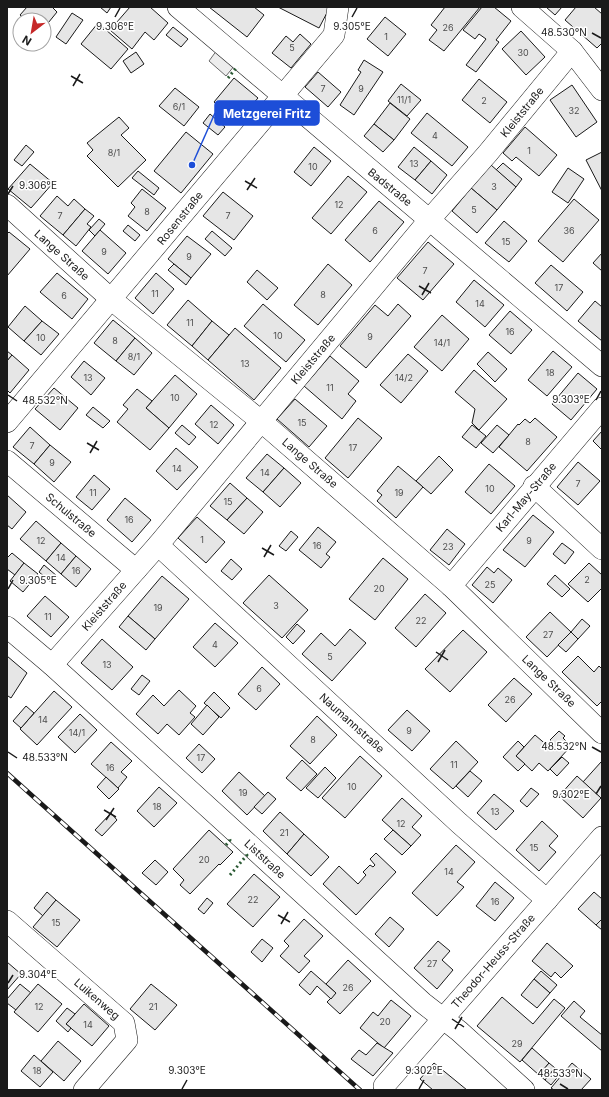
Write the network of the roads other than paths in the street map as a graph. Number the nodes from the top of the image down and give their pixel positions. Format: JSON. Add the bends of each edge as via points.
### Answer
{"nodes":[{"id":1,"x":178,"y":7,"type":"edge"},
{"id":2,"x":338,"y":7,"type":"edge"},
{"id":3,"x":522,"y":7,"type":"edge"},
{"id":4,"x":572,"y":51,"type":"junction"},
{"id":5,"x":602,"y":90,"type":"edge"},
{"id":6,"x":283,"y":96,"type":"junction"},
{"id":7,"x":7,"y":205,"type":"edge"},
{"id":8,"x":430,"y":219,"type":"junction"},
{"id":9,"x":112,"y":300,"type":"junction"},
{"id":10,"x":602,"y":366,"type":"edge"},
{"id":11,"x":602,"y":408,"type":"edge"},
{"id":12,"x":7,"y":422,"type":"edge"},
{"id":13,"x":262,"y":422,"type":"junction"},
{"id":14,"x":7,"y":462,"type":"edge"},
{"id":15,"x":534,"y":486,"type":"junction"},
{"id":16,"x":158,"y":544,"type":"junction"},
{"id":17,"x":602,"y":549,"type":"edge"},
{"id":18,"x":136,"y":570,"type":"junction"},
{"id":19,"x":451,"y":586,"type":"junction"},
{"id":20,"x":7,"y":627,"type":"edge"},
{"id":21,"x":52,"y":665,"type":"junction"},
{"id":22,"x":602,"y":732,"type":"edge"},
{"id":23,"x":602,"y":837,"type":"edge"},
{"id":24,"x":546,"y":900,"type":"junction"},
{"id":25,"x":7,"y":921,"type":"edge"},
{"id":26,"x":444,"y":1019,"type":"junction"},
{"id":27,"x":384,"y":1086,"type":"dead end"},
{"id":28,"x":84,"y":1090,"type":"edge"},
{"id":29,"x":524,"y":1090,"type":"edge"}],
"edges":[{"from":1,"to":6,"type":"street","name":"Badstraße"},
{"from":2,"to":6,"type":"street","name":"Rosenstraße","via":[[334,35]]},
{"from":3,"to":4,"type":"street"},
{"from":4,"to":5,"type":"street"},
{"from":4,"to":8,"type":"street","name":"Kleiststraße"},
{"from":6,"to":8,"type":"street","name":"Badstraße"},
{"from":6,"to":9,"type":"street","name":"Rosenstraße"},
{"from":7,"to":9,"type":"street","name":"Lange Straße"},
{"from":8,"to":10,"type":"street","name":"Badstraße"},
{"from":8,"to":13,"type":"street","name":"Kleiststraße"},
{"from":9,"to":12,"type":"street","name":"Rosenstraße"},
{"from":9,"to":13,"type":"street","name":"Lange Straße"},
{"from":11,"to":15,"type":"street","name":"Karl-May-Straße"},
{"from":13,"to":16,"type":"street","name":"Kleiststraße"},
{"from":13,"to":19,"type":"street","name":"Lange Straße"},
{"from":14,"to":18,"type":"street","name":"Schulstraße"},
{"from":15,"to":17,"type":"street"},
{"from":15,"to":19,"type":"street","name":"Karl-May-Straße"},
{"from":16,"to":18,"type":"street","name":"Kleiststraße"},
{"from":16,"to":24,"type":"street","name":"Naumannstraße"},
{"from":18,"to":21,"type":"street","name":"Kleiststraße"},
{"from":19,"to":22,"type":"street","name":"Lange Straße"},
{"from":20,"to":21,"type":"street","name":"Liststraße"},
{"from":21,"to":26,"type":"street","name":"Liststraße","via":[[351,938]]},
{"from":23,"to":24,"type":"street","name":"Theodor-Heuss-Straße"},
{"from":24,"to":26,"type":"street","name":"Theodor-Heuss-Straße"},
{"from":25,"to":28,"type":"street","name":"Luikenweg","via":[[124,1022],[127,1040]]},
{"from":26,"to":27,"type":"street","name":"Theodor-Heuss-Straße"},
{"from":26,"to":29,"type":"street","name":"Liststraße"}]}
